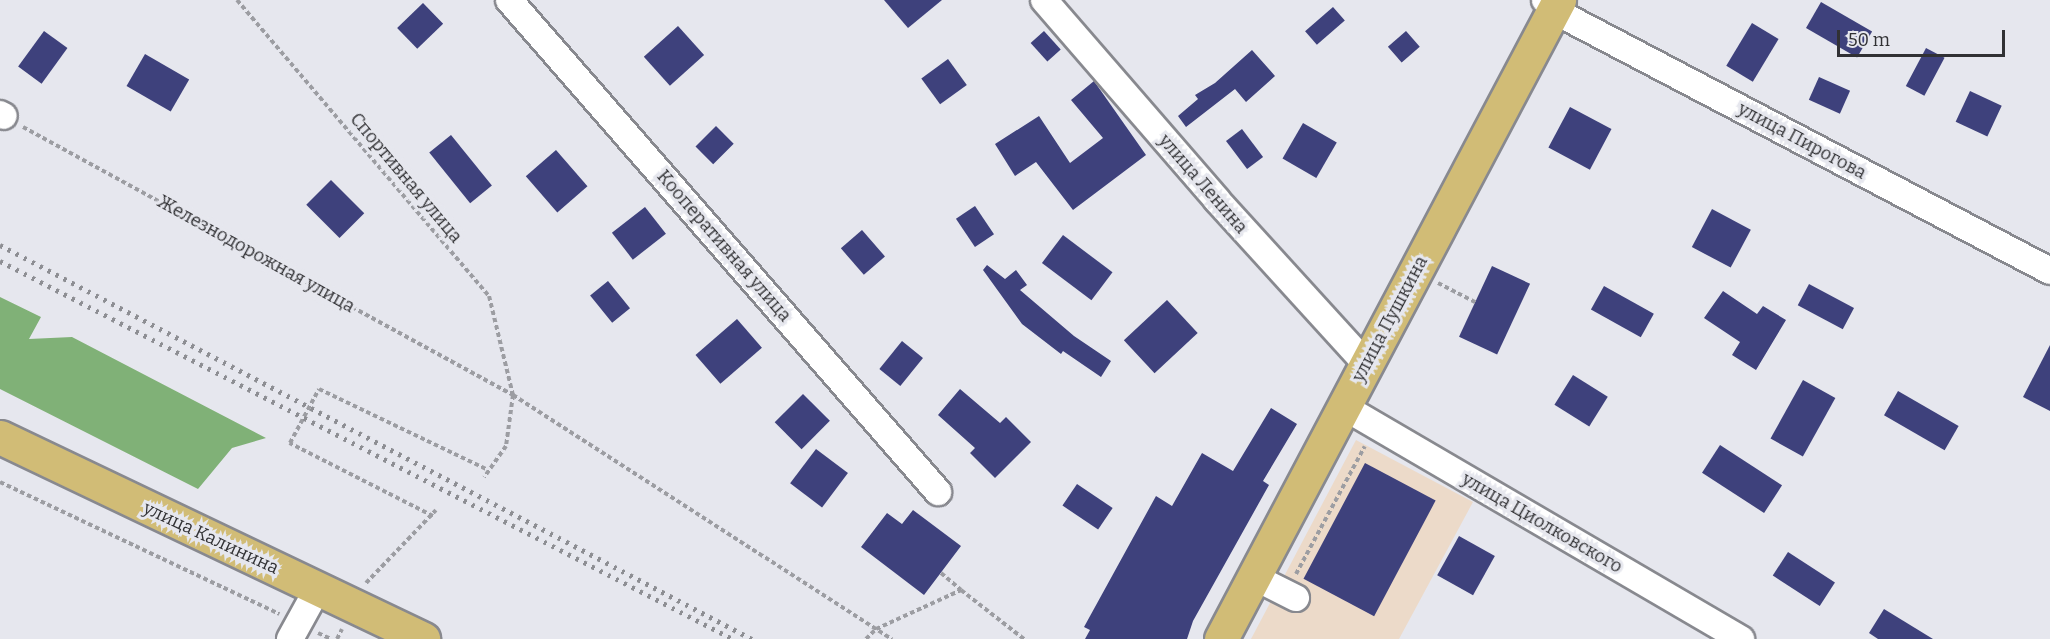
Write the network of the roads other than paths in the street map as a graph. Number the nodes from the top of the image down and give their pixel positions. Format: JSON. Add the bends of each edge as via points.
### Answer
{"nodes":[{"id":1,"x":509,"y":0,"type":"edge"},
{"id":2,"x":1044,"y":0,"type":"edge"},
{"id":3,"x":1553,"y":3,"type":"edge"},
{"id":4,"x":2050,"y":271,"type":"edge"},
{"id":5,"x":1366,"y":364,"type":"junction"},
{"id":6,"x":1344,"y":407,"type":"junction"},
{"id":7,"x":0,"y":437,"type":"edge"},
{"id":8,"x":938,"y":492,"type":"dead end"},
{"id":9,"x":1254,"y":577,"type":"junction"},
{"id":10,"x":318,"y":588,"type":"junction"},
{"id":11,"x":1291,"y":596,"type":"road end"},
{"id":12,"x":294,"y":631,"type":"edge"},
{"id":13,"x":423,"y":639,"type":"edge"},
{"id":14,"x":1221,"y":639,"type":"edge"},
{"id":15,"x":1741,"y":639,"type":"edge"}],
"edges":[{"from":1,"to":8,"type":"street","name":"Кооперативная улица"},
{"from":2,"to":5,"type":"street","name":"улица Ленина"},
{"from":3,"to":4,"type":"street","name":"улица Пирогова"},
{"from":3,"to":5,"type":"main road","name":"улица Пушкина"},
{"from":5,"to":6,"type":"main road","name":"улица Пушкина"},
{"from":6,"to":9,"type":"main road","name":"улица Пушкина"},
{"from":6,"to":15,"type":"street","name":"улица Циолковского"},
{"from":7,"to":10,"type":"main road","name":"улица Калинина"},
{"from":9,"to":11,"type":"street"},
{"from":9,"to":14,"type":"main road","name":"улица Пушкина"},
{"from":10,"to":12,"type":"street"},
{"from":10,"to":13,"type":"main road","name":"улица Калинина"}]}
